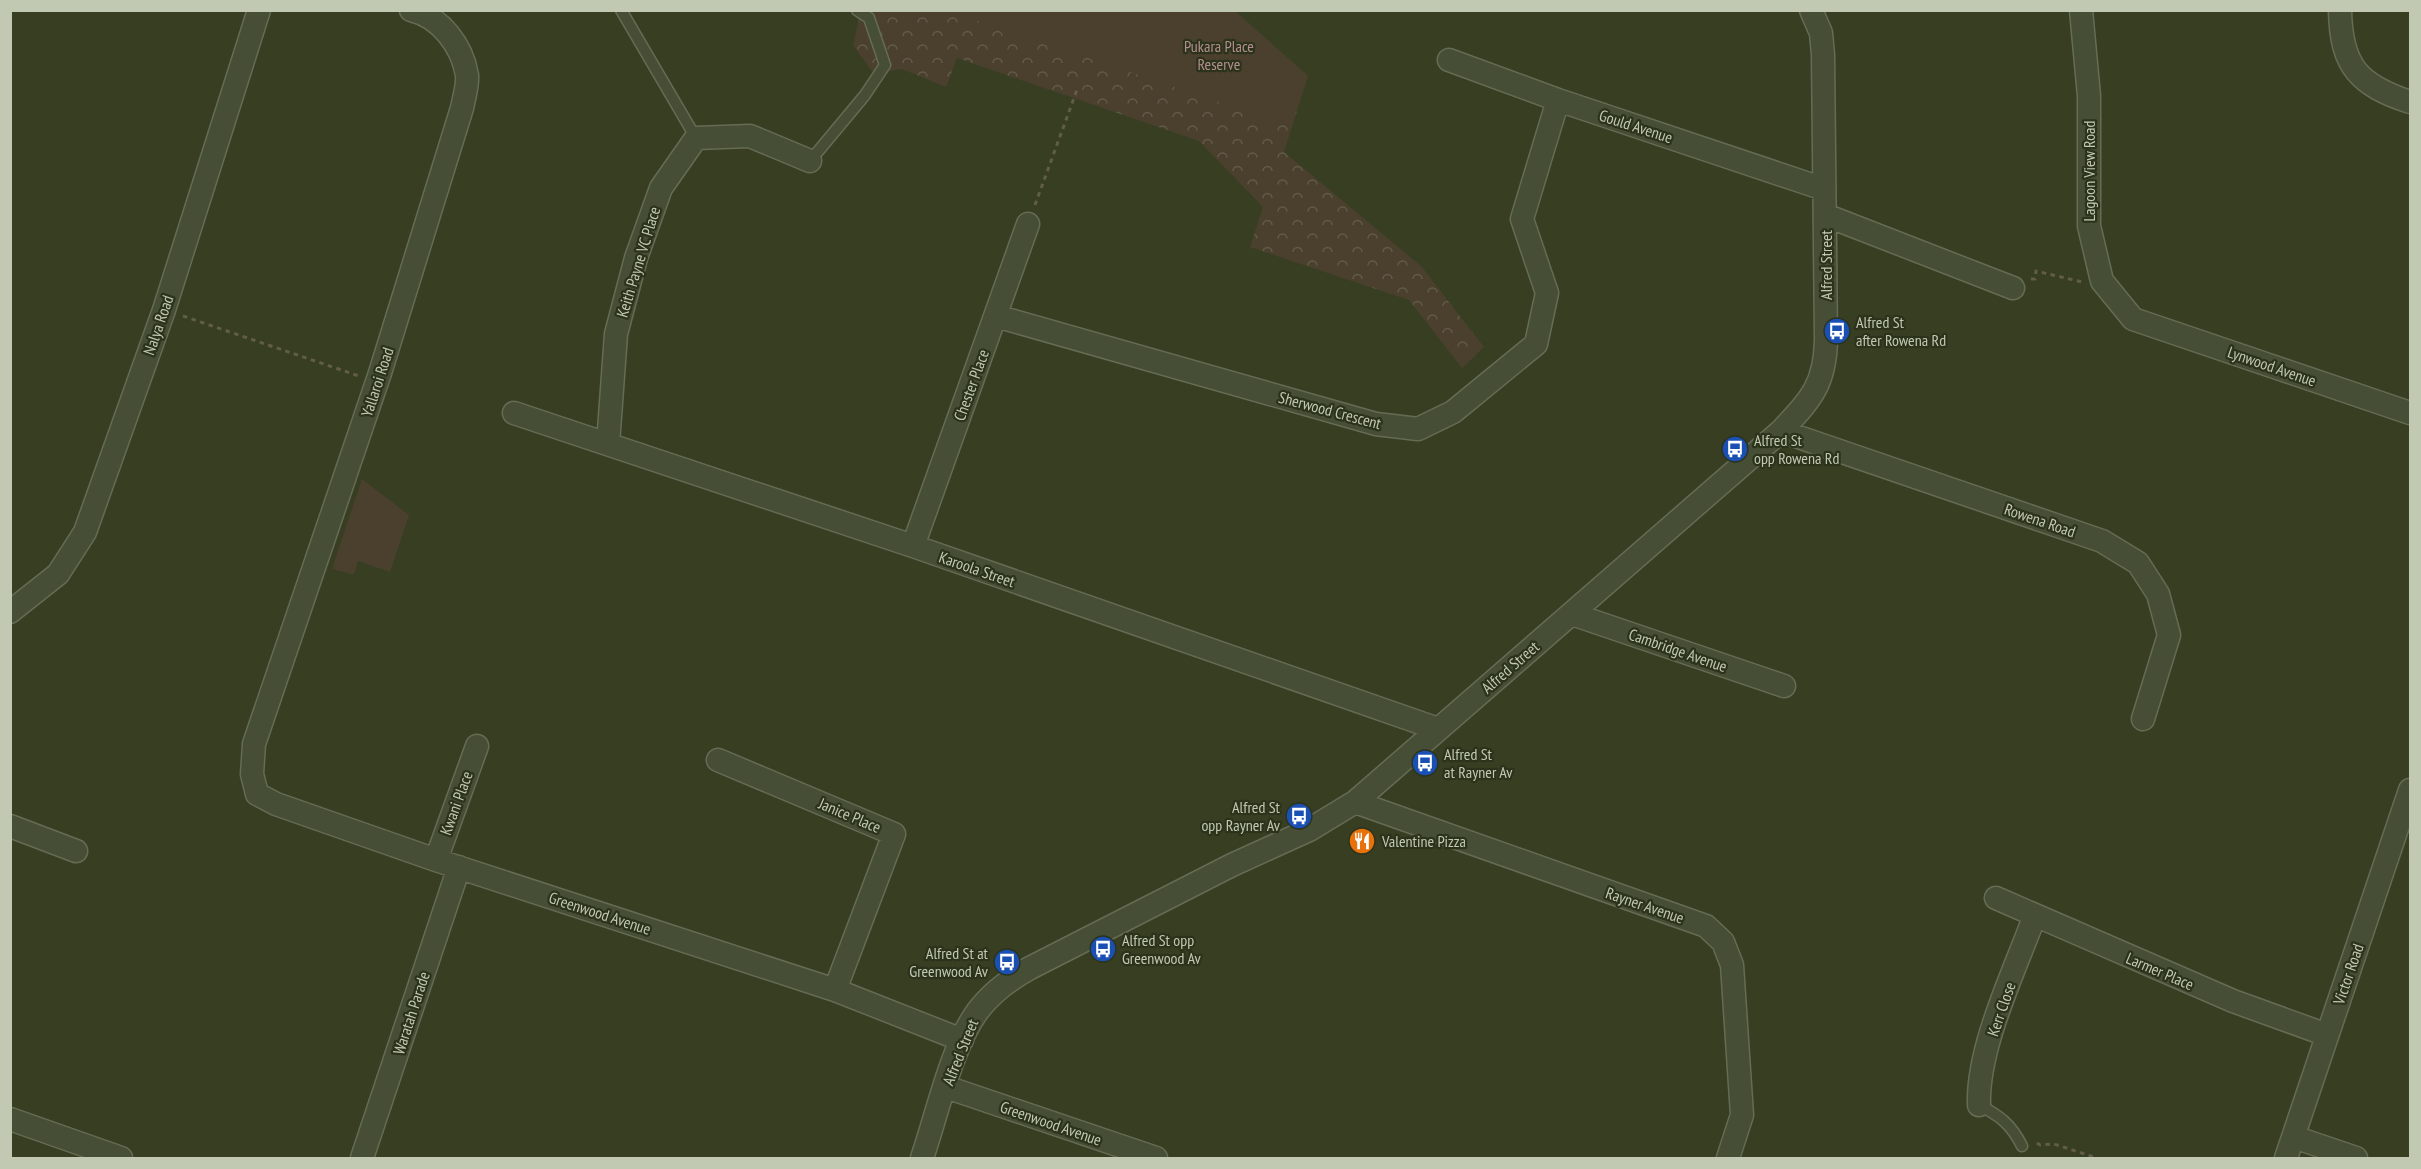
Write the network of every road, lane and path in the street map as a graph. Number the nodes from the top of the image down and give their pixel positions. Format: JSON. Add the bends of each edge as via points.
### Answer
{"nodes":[{"id":1,"x":259,"y":10,"type":"edge"},
{"id":2,"x":411,"y":10,"type":"edge"},
{"id":3,"x":621,"y":10,"type":"edge"},
{"id":4,"x":857,"y":10,"type":"edge"},
{"id":5,"x":1811,"y":10,"type":"edge"},
{"id":6,"x":2081,"y":10,"type":"edge"},
{"id":7,"x":2340,"y":10,"type":"edge"},
{"id":8,"x":1449,"y":60,"type":"dead end"},
{"id":9,"x":1078,"y":87,"type":"dead end"},
{"id":10,"x":1558,"y":100,"type":"junction"},
{"id":11,"x":2410,"y":102,"type":"edge"},
{"id":12,"x":696,"y":138,"type":"junction"},
{"id":13,"x":810,"y":161,"type":"joint"},
{"id":14,"x":1824,"y":189,"type":"junction"},
{"id":15,"x":1826,"y":215,"type":"junction"},
{"id":16,"x":1028,"y":224,"type":"joint"},
{"id":17,"x":2102,"y":281,"type":"junction"},
{"id":18,"x":2013,"y":288,"type":"joint"},
{"id":19,"x":164,"y":310,"type":"junction"},
{"id":20,"x":996,"y":316,"type":"junction"},
{"id":21,"x":2133,"y":319,"type":"joint"},
{"id":22,"x":377,"y":382,"type":"junction"},
{"id":23,"x":514,"y":413,"type":"dead end"},
{"id":24,"x":2410,"y":413,"type":"edge"},
{"id":25,"x":1781,"y":431,"type":"junction"},
{"id":26,"x":608,"y":444,"type":"junction"},
{"id":27,"x":913,"y":546,"type":"junction"},
{"id":28,"x":10,"y":612,"type":"edge"},
{"id":29,"x":1572,"y":614,"type":"junction"},
{"id":30,"x":1784,"y":686,"type":"dead end"},
{"id":31,"x":2143,"y":719,"type":"dead end"},
{"id":32,"x":1438,"y":729,"type":"junction"},
{"id":33,"x":477,"y":746,"type":"dead end"},
{"id":34,"x":718,"y":760,"type":"dead end"},
{"id":35,"x":252,"y":774,"type":"joint"},
{"id":36,"x":2410,"y":790,"type":"edge"},
{"id":37,"x":1355,"y":802,"type":"junction"},
{"id":38,"x":10,"y":826,"type":"edge"},
{"id":39,"x":76,"y":851,"type":"dead end"},
{"id":40,"x":436,"y":860,"type":"junction"},
{"id":41,"x":459,"y":867,"type":"junction"},
{"id":42,"x":1996,"y":898,"type":"dead end"},
{"id":43,"x":2035,"y":915,"type":"junction"},
{"id":44,"x":835,"y":990,"type":"junction"},
{"id":45,"x":2328,"y":1035,"type":"junction"},
{"id":46,"x":963,"y":1040,"type":"junction"},
{"id":47,"x":946,"y":1087,"type":"junction"},
{"id":48,"x":1979,"y":1105,"type":"joint"},
{"id":49,"x":10,"y":1119,"type":"edge"},
{"id":50,"x":2034,"y":1141,"type":"dead end"},
{"id":51,"x":2022,"y":1146,"type":"dead end"},
{"id":52,"x":2290,"y":1148,"type":"edge"},
{"id":53,"x":122,"y":1158,"type":"edge"},
{"id":54,"x":362,"y":1158,"type":"edge"},
{"id":55,"x":922,"y":1158,"type":"edge"},
{"id":56,"x":1156,"y":1158,"type":"edge"},
{"id":57,"x":1728,"y":1158,"type":"edge"},
{"id":58,"x":2097,"y":1158,"type":"edge"},
{"id":59,"x":2356,"y":1158,"type":"edge"}],
"edges":[{"from":1,"to":19,"type":"street","name":"Nalya Road"},
{"from":2,"to":22,"type":"street","name":"Yallaroi Road","via":[[421,13],[454,39],[467,76],[462,108]]},
{"from":3,"to":12,"type":"lane"},
{"from":4,"to":13,"type":"lane","via":[[870,18],[885,66]]},
{"from":5,"to":14,"type":"street","name":"Alfred Street","via":[[1821,33],[1823,56]]},
{"from":6,"to":17,"type":"street","name":"Lagoon View Road","via":[[2089,96],[2089,226]]},
{"from":7,"to":11,"type":"street","via":[[2343,47],[2360,78]]},
{"from":8,"to":10,"type":"street","name":"Gould Avenue"},
{"from":9,"to":16,"type":"path"},
{"from":10,"to":14,"type":"street","name":"Gould Avenue"},
{"from":10,"to":20,"type":"street","name":"Sherwood Crescent","via":[[1522,219],[1547,293],[1536,344],[1453,412],[1418,429],[1376,424]]},
{"from":12,"to":13,"type":"street","via":[[750,136]]},
{"from":12,"to":26,"type":"street","name":"Keith Payne VC Place","via":[[661,188],[636,258],[616,333]]},
{"from":14,"to":15,"type":"street","name":"Alfred Street"},
{"from":15,"to":18,"type":"street"},
{"from":15,"to":25,"type":"street","name":"Alfred Street","via":[[1822,375],[1810,399]]},
{"from":16,"to":20,"type":"street","name":"Chester Place"},
{"from":17,"to":18,"type":"path","via":[[2077,283],[2037,271],[2035,279],[2018,277]]},
{"from":17,"to":21,"type":"street","name":"Lagoon View Road"},
{"from":19,"to":22,"type":"path"},
{"from":19,"to":28,"type":"street","name":"Nalya Road","via":[[84,532],[58,574]]},
{"from":20,"to":27,"type":"street","name":"Chester Place"},
{"from":21,"to":24,"type":"street","name":"Lynwood Avenue"},
{"from":22,"to":35,"type":"street","name":"Yallaroi Road","via":[[254,744]]},
{"from":23,"to":26,"type":"street","name":"Karoola Street"},
{"from":25,"to":29,"type":"street","name":"Alfred Street"},
{"from":25,"to":31,"type":"street","name":"Rowena Road","via":[[2102,541],[2138,563],[2158,594],[2169,634]]},
{"from":26,"to":27,"type":"street","name":"Karoola Street"},
{"from":27,"to":32,"type":"street","name":"Karoola Street"},
{"from":29,"to":30,"type":"street","name":"Cambridge Avenue"},
{"from":29,"to":32,"type":"street","name":"Alfred Street"},
{"from":32,"to":37,"type":"street","name":"Alfred Street"},
{"from":33,"to":40,"type":"street","name":"Kwani Place"},
{"from":34,"to":44,"type":"street","name":"Janice Place","via":[[894,834]]},
{"from":35,"to":40,"type":"street","name":"Greenwood Avenue","via":[[257,794],[276,804]]},
{"from":36,"to":45,"type":"street","name":"Victor Road"},
{"from":37,"to":46,"type":"street","name":"Alfred Street","via":[[1309,830],[1017,975],[984,1003]]},
{"from":37,"to":57,"type":"street","name":"Rayner Avenue","via":[[1706,926],[1723,942],[1732,965],[1742,1115]]},
{"from":38,"to":39,"type":"street"},
{"from":40,"to":41,"type":"street","name":"Greenwood Avenue"},
{"from":41,"to":44,"type":"street","name":"Greenwood Avenue"},
{"from":41,"to":54,"type":"street","name":"Waratah Parade"},
{"from":42,"to":43,"type":"street","name":"Larmer Place"},
{"from":43,"to":45,"type":"street","name":"Larmer Place","via":[[2233,1001]]},
{"from":43,"to":48,"type":"street","name":"Kerr Close","via":[[1985,1056]]},
{"from":44,"to":46,"type":"street","name":"Greenwood Avenue"},
{"from":45,"to":52,"type":"street","name":"Victor Road"},
{"from":46,"to":47,"type":"street","name":"Alfred Street"},
{"from":47,"to":55,"type":"street","name":"Alfred Street"},
{"from":47,"to":56,"type":"street","name":"Greenwood Avenue"},
{"from":48,"to":51,"type":"lane","via":[[2002,1117]]},
{"from":49,"to":53,"type":"street"},
{"from":50,"to":58,"type":"path"},
{"from":52,"to":59,"type":"street"}]}
